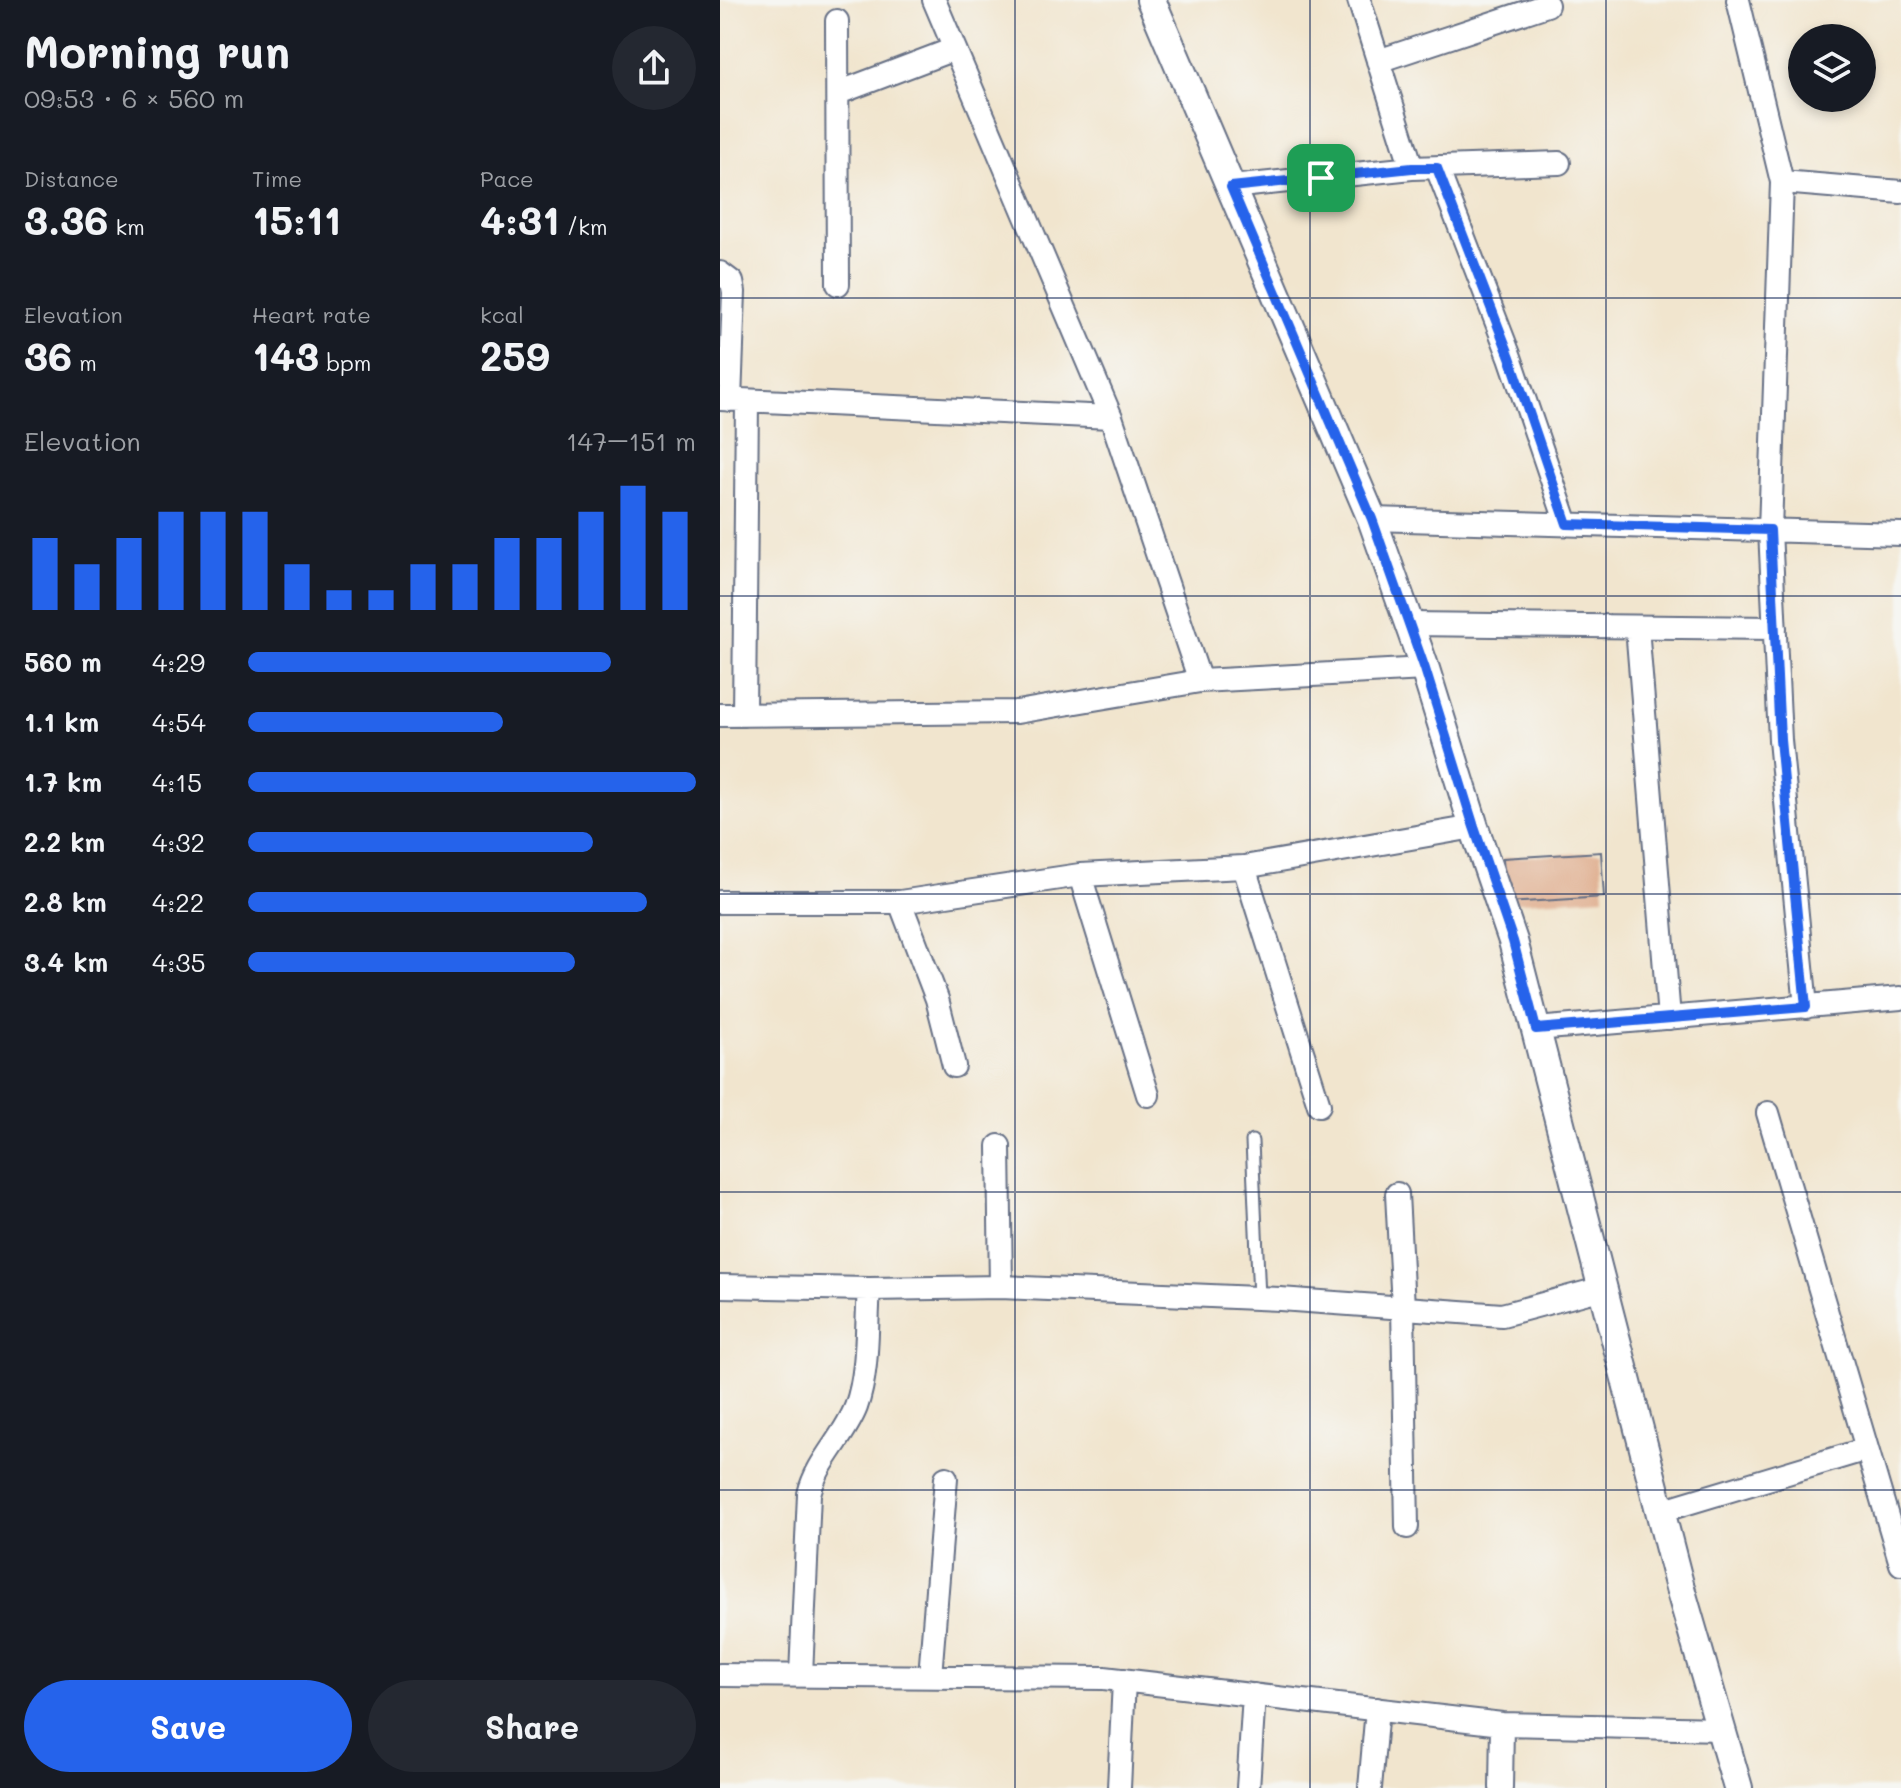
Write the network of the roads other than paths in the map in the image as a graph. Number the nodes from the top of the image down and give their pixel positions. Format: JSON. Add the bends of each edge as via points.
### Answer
{"nodes":[{"id":1,"x":934,"y":0,"type":"edge"},
{"id":2,"x":1151,"y":0,"type":"edge"},
{"id":3,"x":1359,"y":0,"type":"edge"},
{"id":4,"x":1738,"y":0,"type":"edge"},
{"id":5,"x":1547,"y":5,"type":"dead end"},
{"id":6,"x":837,"y":21,"type":"dead end"},
{"id":7,"x":954,"y":49,"type":"junction"},
{"id":8,"x":1378,"y":61,"type":"junction"},
{"id":9,"x":838,"y":93,"type":"junction"},
{"id":10,"x":1559,"y":163,"type":"dead end"},
{"id":11,"x":1412,"y":168,"type":"junction"},
{"id":12,"x":1437,"y":168,"type":"junction"},
{"id":13,"x":1782,"y":182,"type":"junction"},
{"id":14,"x":1231,"y":187,"type":"junction"},
{"id":15,"x":1901,"y":192,"type":"edge"},
{"id":16,"x":720,"y":273,"type":"edge"},
{"id":17,"x":838,"y":284,"type":"dead end"},
{"id":18,"x":732,"y":400,"type":"edge"},
{"id":19,"x":1111,"y":417,"type":"junction"},
{"id":20,"x":1372,"y":519,"type":"junction"},
{"id":21,"x":1567,"y":524,"type":"junction"},
{"id":22,"x":1770,"y":530,"type":"junction"},
{"id":23,"x":1901,"y":534,"type":"edge"},
{"id":24,"x":1409,"y":624,"type":"junction"},
{"id":25,"x":1637,"y":627,"type":"junction"},
{"id":26,"x":1775,"y":628,"type":"junction"},
{"id":27,"x":1425,"y":669,"type":"junction"},
{"id":28,"x":1200,"y":681,"type":"junction"},
{"id":29,"x":720,"y":715,"type":"edge"},
{"id":30,"x":744,"y":715,"type":"junction"},
{"id":31,"x":1474,"y":827,"type":"junction"},
{"id":32,"x":1244,"y":867,"type":"junction"},
{"id":33,"x":1080,"y":875,"type":"junction"},
{"id":34,"x":720,"y":902,"type":"edge"},
{"id":35,"x":900,"y":902,"type":"junction"},
{"id":36,"x":1901,"y":998,"type":"edge"},
{"id":37,"x":1806,"y":1007,"type":"junction"},
{"id":38,"x":1669,"y":1018,"type":"junction"},
{"id":39,"x":1536,"y":1029,"type":"junction"},
{"id":40,"x":954,"y":1066,"type":"dead end"},
{"id":41,"x":1148,"y":1095,"type":"dead end"},
{"id":42,"x":1319,"y":1105,"type":"dead end"},
{"id":43,"x":1768,"y":1113,"type":"dead end"},
{"id":44,"x":1252,"y":1141,"type":"dead end"},
{"id":45,"x":999,"y":1146,"type":"dead end"},
{"id":46,"x":1397,"y":1194,"type":"dead end"},
{"id":47,"x":720,"y":1286,"type":"edge"},
{"id":48,"x":1001,"y":1287,"type":"junction"},
{"id":49,"x":1603,"y":1288,"type":"junction"},
{"id":50,"x":869,"y":1289,"type":"junction"},
{"id":51,"x":1259,"y":1298,"type":"junction"},
{"id":52,"x":1403,"y":1307,"type":"junction"},
{"id":53,"x":1867,"y":1449,"type":"junction"},
{"id":54,"x":946,"y":1478,"type":"dead end"},
{"id":55,"x":1661,"y":1511,"type":"junction"},
{"id":56,"x":1407,"y":1527,"type":"dead end"},
{"id":57,"x":1901,"y":1564,"type":"edge"},
{"id":58,"x":720,"y":1675,"type":"edge"},
{"id":59,"x":801,"y":1675,"type":"junction"},
{"id":60,"x":930,"y":1676,"type":"junction"},
{"id":61,"x":1124,"y":1680,"type":"junction"},
{"id":62,"x":1254,"y":1695,"type":"junction"},
{"id":63,"x":1377,"y":1709,"type":"junction"},
{"id":64,"x":1502,"y":1724,"type":"junction"},
{"id":65,"x":1721,"y":1729,"type":"junction"},
{"id":66,"x":1119,"y":1788,"type":"edge"},
{"id":67,"x":1248,"y":1788,"type":"edge"},
{"id":68,"x":1370,"y":1788,"type":"edge"},
{"id":69,"x":1501,"y":1788,"type":"edge"},
{"id":70,"x":1738,"y":1788,"type":"edge"}],
"edges":[{"from":1,"to":7,"type":"street"},
{"from":2,"to":14,"type":"street"},
{"from":3,"to":8,"type":"street"},
{"from":4,"to":13,"type":"street"},
{"from":5,"to":8,"type":"street"},
{"from":6,"to":9,"type":"street"},
{"from":7,"to":9,"type":"street"},
{"from":7,"to":19,"type":"street"},
{"from":8,"to":11,"type":"street"},
{"from":9,"to":17,"type":"street"},
{"from":10,"to":12,"type":"street"},
{"from":11,"to":12,"type":"street"},
{"from":11,"to":14,"type":"street"},
{"from":12,"to":21,"type":"street"},
{"from":13,"to":15,"type":"street"},
{"from":13,"to":22,"type":"street"},
{"from":14,"to":20,"type":"street"},
{"from":16,"to":18,"type":"street","via":[[732,282],[734,292]]},
{"from":18,"to":19,"type":"street"},
{"from":18,"to":30,"type":"street"},
{"from":19,"to":28,"type":"street"},
{"from":20,"to":21,"type":"street"},
{"from":20,"to":24,"type":"street"},
{"from":21,"to":22,"type":"street"},
{"from":22,"to":23,"type":"street"},
{"from":22,"to":26,"type":"street"},
{"from":24,"to":25,"type":"street"},
{"from":24,"to":27,"type":"street"},
{"from":25,"to":26,"type":"street"},
{"from":25,"to":38,"type":"street"},
{"from":26,"to":37,"type":"street","via":[[1780,740]]},
{"from":27,"to":28,"type":"street"},
{"from":27,"to":31,"type":"street"},
{"from":28,"to":30,"type":"street","via":[[1017,712]]},
{"from":29,"to":30,"type":"street"},
{"from":31,"to":32,"type":"street"},
{"from":31,"to":39,"type":"street"},
{"from":32,"to":33,"type":"street"},
{"from":32,"to":42,"type":"street"},
{"from":33,"to":35,"type":"street"},
{"from":33,"to":41,"type":"street"},
{"from":34,"to":35,"type":"street"},
{"from":35,"to":40,"type":"street","via":[[937,999]]},
{"from":36,"to":37,"type":"street"},
{"from":37,"to":38,"type":"street"},
{"from":38,"to":39,"type":"street"},
{"from":39,"to":49,"type":"street"},
{"from":43,"to":53,"type":"street"},
{"from":44,"to":51,"type":"lane"},
{"from":45,"to":48,"type":"street"},
{"from":46,"to":52,"type":"street"},
{"from":47,"to":50,"type":"street"},
{"from":48,"to":50,"type":"street"},
{"from":48,"to":51,"type":"street"},
{"from":49,"to":52,"type":"street","via":[[1502,1315]]},
{"from":49,"to":55,"type":"street"},
{"from":50,"to":59,"type":"street","via":[[856,1406],[809,1494]]},
{"from":51,"to":52,"type":"street"},
{"from":52,"to":56,"type":"street"},
{"from":53,"to":55,"type":"street"},
{"from":53,"to":57,"type":"street"},
{"from":54,"to":60,"type":"street"},
{"from":55,"to":65,"type":"street"},
{"from":58,"to":59,"type":"street"},
{"from":59,"to":60,"type":"street"},
{"from":60,"to":61,"type":"street"},
{"from":61,"to":62,"type":"street"},
{"from":61,"to":66,"type":"street"},
{"from":62,"to":63,"type":"street"},
{"from":62,"to":67,"type":"street"},
{"from":63,"to":64,"type":"street"},
{"from":63,"to":68,"type":"street"},
{"from":64,"to":65,"type":"street"},
{"from":64,"to":69,"type":"street"},
{"from":65,"to":70,"type":"street"}]}
